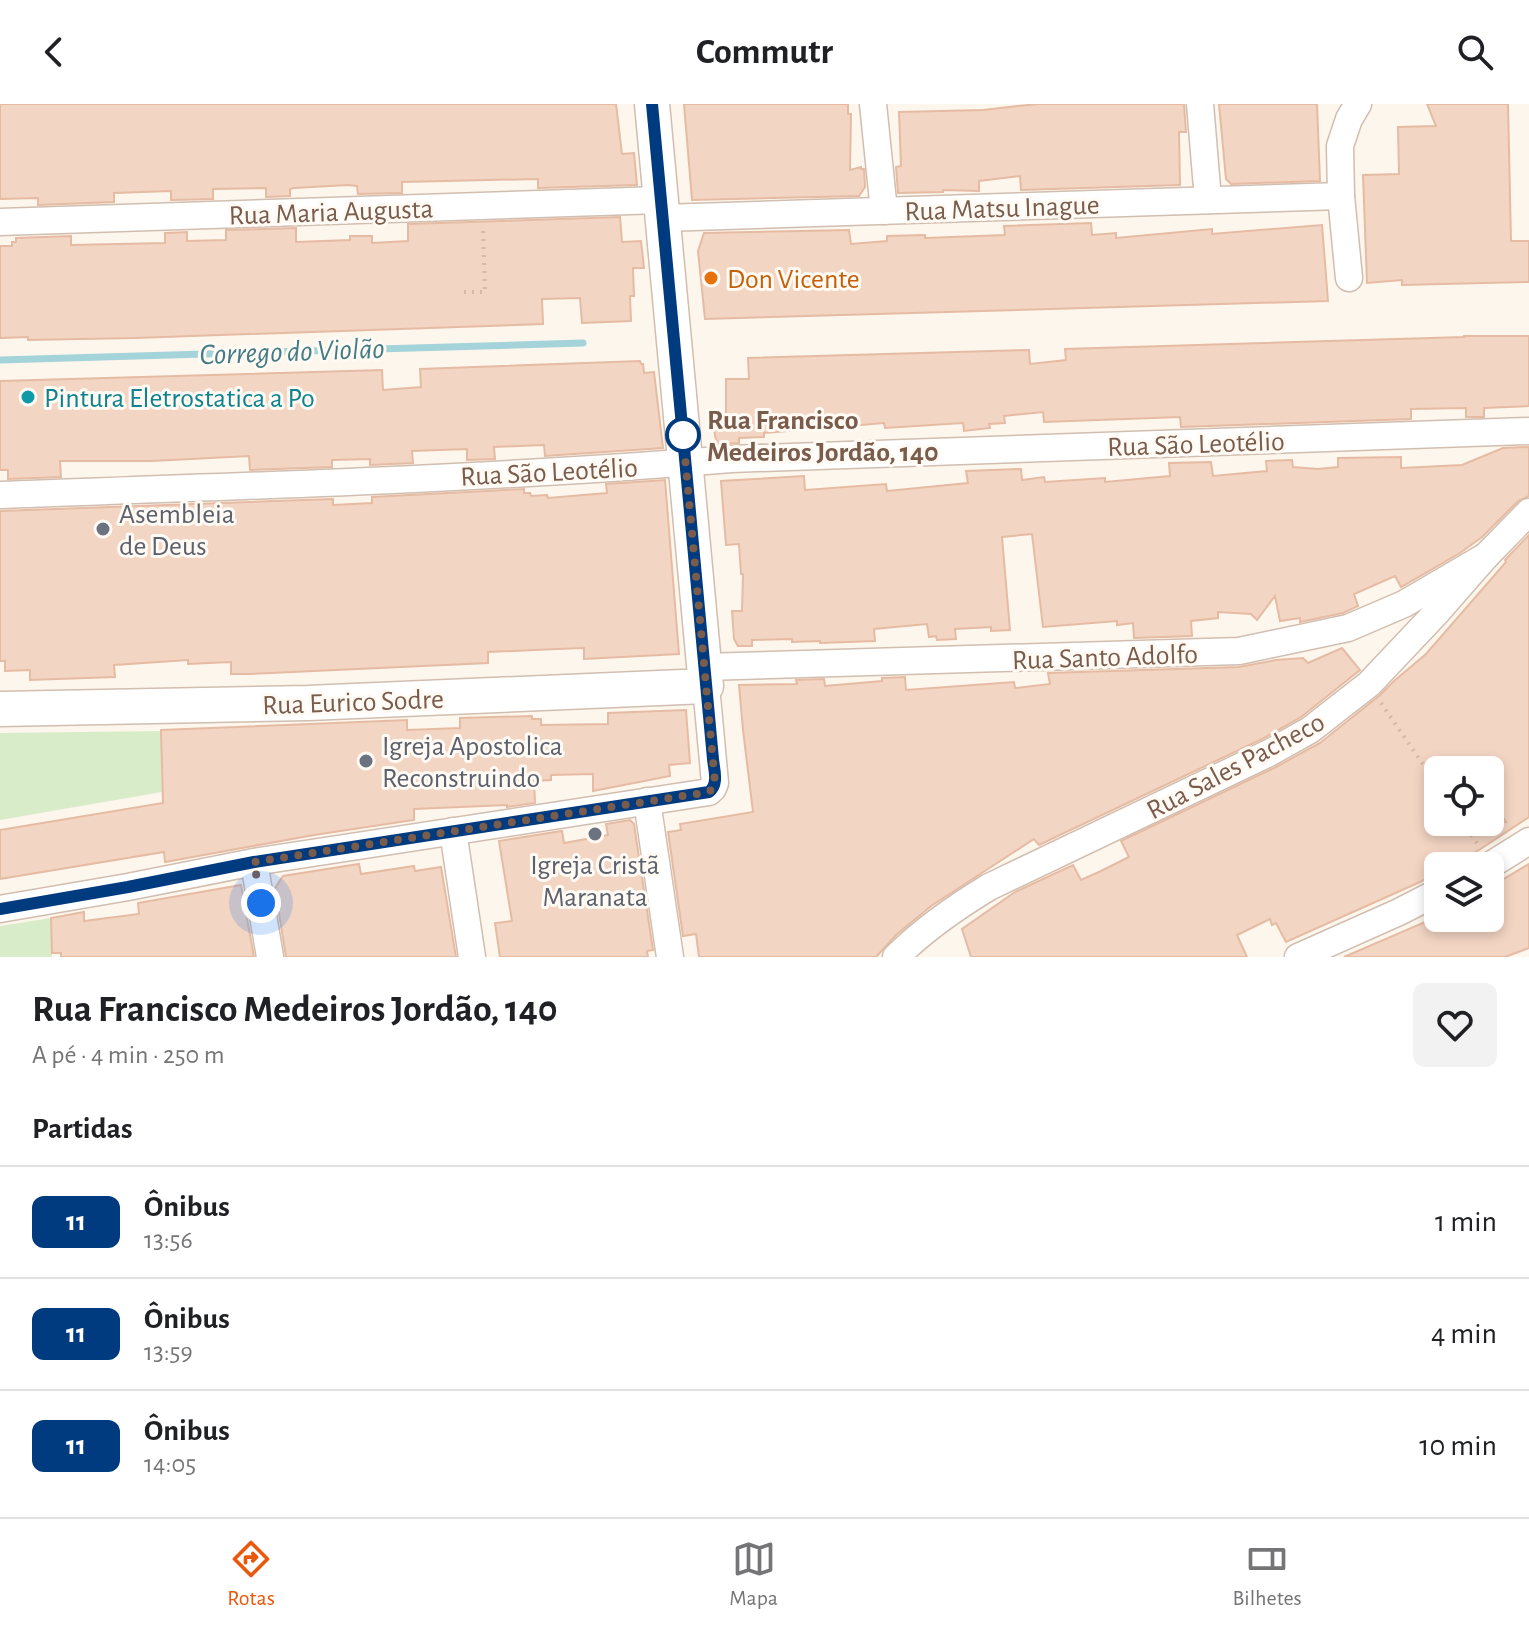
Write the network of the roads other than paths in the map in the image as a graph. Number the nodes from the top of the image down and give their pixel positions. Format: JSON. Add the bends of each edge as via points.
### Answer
{"nodes":[{"id":1,"x":652,"y":104,"type":"edge"},
{"id":2,"x":873,"y":104,"type":"edge"},
{"id":3,"x":1200,"y":104,"type":"edge"},
{"id":4,"x":1358,"y":104,"type":"edge"},
{"id":5,"x":1341,"y":196,"type":"junction"},
{"id":6,"x":1208,"y":200,"type":"junction"},
{"id":7,"x":662,"y":209,"type":"junction"},
{"id":8,"x":884,"y":211,"type":"junction"},
{"id":9,"x":0,"y":222,"type":"edge"},
{"id":10,"x":1349,"y":278,"type":"dead end"},
{"id":11,"x":1529,"y":431,"type":"edge"},
{"id":12,"x":685,"y":463,"type":"junction"},
{"id":13,"x":0,"y":495,"type":"edge"},
{"id":14,"x":1529,"y":512,"type":"edge"},
{"id":15,"x":1486,"y":556,"type":"junction"},
{"id":16,"x":705,"y":677,"type":"junction"},
{"id":17,"x":0,"y":709,"type":"edge"},
{"id":18,"x":647,"y":801,"type":"junction"},
{"id":19,"x":453,"y":831,"type":"junction"},
{"id":20,"x":1529,"y":841,"type":"edge"},
{"id":21,"x":1504,"y":857,"type":"edge"},
{"id":22,"x":254,"y":862,"type":"junction"},
{"id":23,"x":1424,"y":899,"type":"edge"},
{"id":24,"x":0,"y":909,"type":"edge"},
{"id":25,"x":270,"y":957,"type":"edge"},
{"id":26,"x":472,"y":957,"type":"edge"},
{"id":27,"x":670,"y":957,"type":"edge"},
{"id":28,"x":896,"y":957,"type":"edge"},
{"id":29,"x":1298,"y":957,"type":"edge"}],
"edges":[{"from":1,"to":7,"type":"street"},
{"from":2,"to":8,"type":"street"},
{"from":3,"to":6,"type":"street"},
{"from":4,"to":5,"type":"street","via":[[1340,146]]},
{"from":5,"to":6,"type":"street","name":"Rua Matsu Inague"},
{"from":5,"to":10,"type":"street"},
{"from":6,"to":8,"type":"street","name":"Rua Matsu Inague"},
{"from":7,"to":8,"type":"street","name":"Rua Matsu Inague"},
{"from":7,"to":9,"type":"street","name":"Rua Maria Augusta"},
{"from":7,"to":12,"type":"street"},
{"from":11,"to":12,"type":"street","name":"Rua São Leotélio"},
{"from":12,"to":13,"type":"street","name":"Rua São Leotélio"},
{"from":12,"to":16,"type":"street"},
{"from":14,"to":15,"type":"street","name":"Rua Sales Pacheco"},
{"from":15,"to":16,"type":"street","name":"Rua Santo Adolfo","via":[[1404,604],[1348,628],[1239,651]]},
{"from":15,"to":28,"type":"street","name":"Rua Sales Pacheco","via":[[1369,684],[1310,730],[989,887],[925,930]]},
{"from":16,"to":17,"type":"street","name":"Rua Eurico Sodre","via":[[308,703]]},
{"from":16,"to":18,"type":"street","via":[[713,788]]},
{"from":18,"to":19,"type":"street"},
{"from":18,"to":27,"type":"street"},
{"from":19,"to":22,"type":"street"},
{"from":19,"to":26,"type":"street"},
{"from":20,"to":21,"type":"street"},
{"from":22,"to":24,"type":"street"},
{"from":22,"to":25,"type":"street"},
{"from":23,"to":29,"type":"street"}]}
